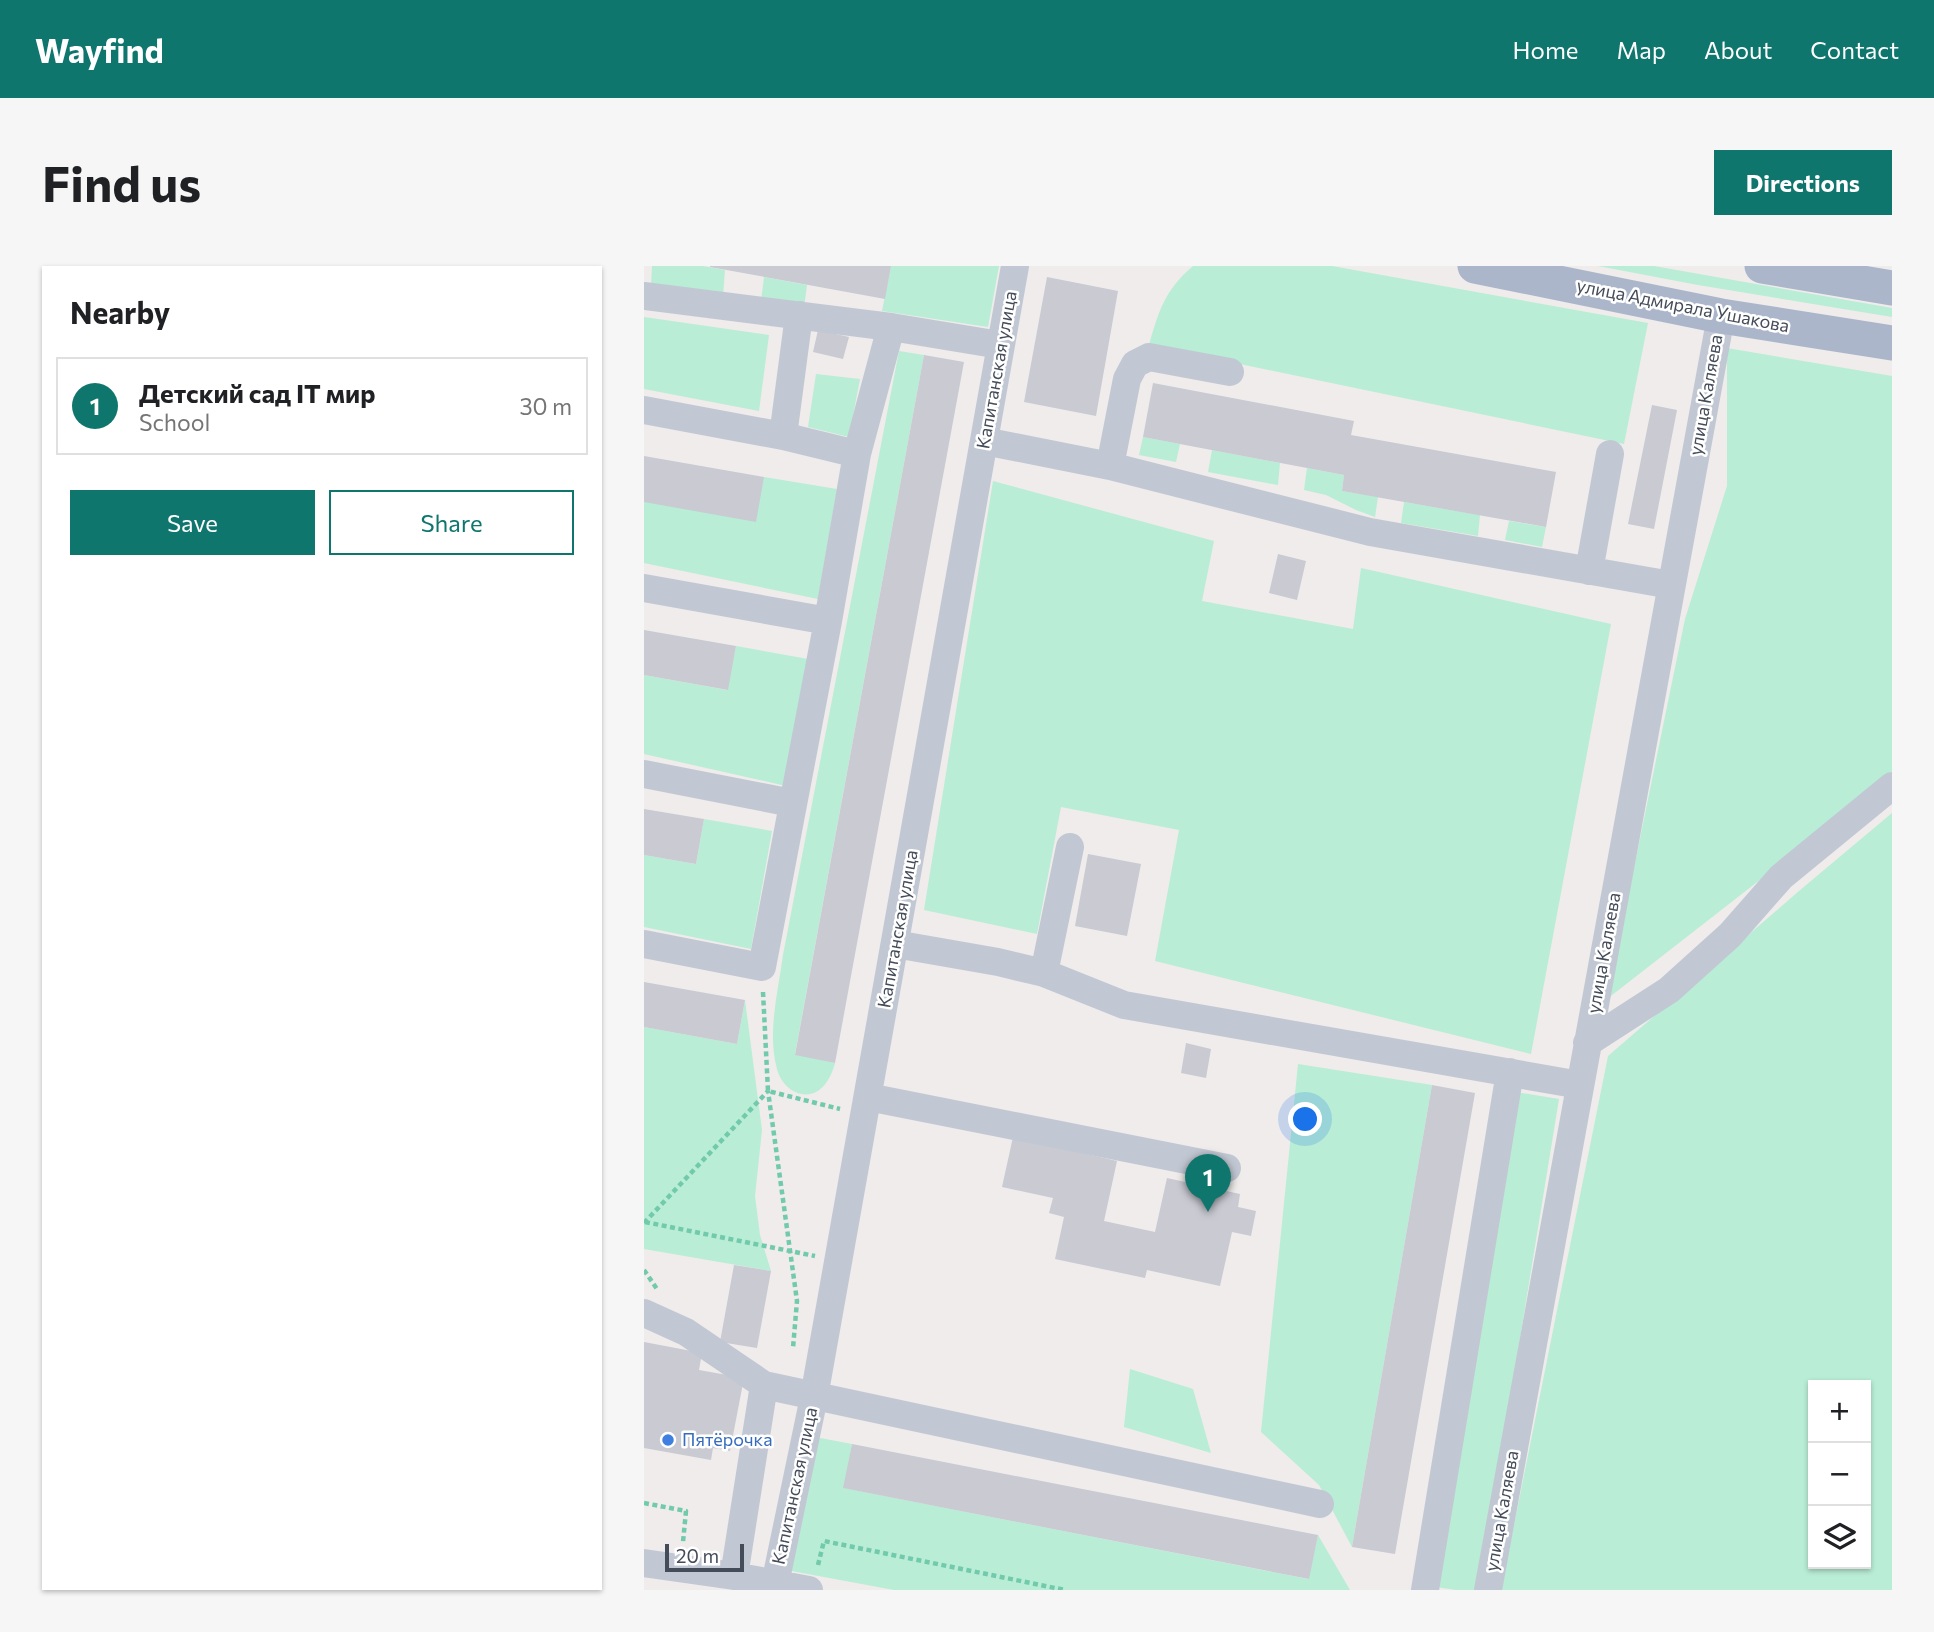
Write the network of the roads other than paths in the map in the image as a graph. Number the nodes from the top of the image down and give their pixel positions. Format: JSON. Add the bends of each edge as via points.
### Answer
{"nodes":[{"id":1,"x":1015,"y":266,"type":"edge"},
{"id":2,"x":1475,"y":266,"type":"edge"},
{"id":3,"x":1762,"y":266,"type":"edge"},
{"id":4,"x":1892,"y":288,"type":"edge"},
{"id":5,"x":644,"y":296,"type":"edge"},
{"id":6,"x":799,"y":316,"type":"junction"},
{"id":7,"x":1721,"y":316,"type":"junction"},
{"id":8,"x":891,"y":327,"type":"junction"},
{"id":9,"x":1892,"y":343,"type":"edge"},
{"id":10,"x":1000,"y":345,"type":"junction"},
{"id":11,"x":1230,"y":372,"type":"dead end"},
{"id":12,"x":644,"y":410,"type":"edge"},
{"id":13,"x":783,"y":436,"type":"junction"},
{"id":14,"x":984,"y":441,"type":"junction"},
{"id":15,"x":857,"y":454,"type":"junction"},
{"id":16,"x":1610,"y":454,"type":"dead end"},
{"id":17,"x":1110,"y":466,"type":"junction"},
{"id":18,"x":1589,"y":571,"type":"junction"},
{"id":19,"x":1671,"y":585,"type":"junction"},
{"id":20,"x":644,"y":587,"type":"edge"},
{"id":21,"x":828,"y":621,"type":"junction"},
{"id":22,"x":644,"y":774,"type":"edge"},
{"id":23,"x":1892,"y":786,"type":"edge"},
{"id":24,"x":792,"y":803,"type":"junction"},
{"id":25,"x":1070,"y":847,"type":"dead end"},
{"id":26,"x":644,"y":944,"type":"edge"},
{"id":27,"x":895,"y":944,"type":"junction"},
{"id":28,"x":1044,"y":973,"type":"junction"},
{"id":29,"x":1587,"y":1043,"type":"junction"},
{"id":30,"x":1510,"y":1072,"type":"junction"},
{"id":31,"x":1580,"y":1085,"type":"junction"},
{"id":32,"x":866,"y":1106,"type":"junction"},
{"id":33,"x":1227,"y":1168,"type":"dead end"},
{"id":34,"x":644,"y":1313,"type":"edge"},
{"id":35,"x":789,"y":1391,"type":"junction"},
{"id":36,"x":1320,"y":1504,"type":"dead end"},
{"id":37,"x":644,"y":1563,"type":"edge"},
{"id":38,"x":734,"y":1576,"type":"junction"},
{"id":39,"x":814,"y":1578,"type":"edge"},
{"id":40,"x":775,"y":1587,"type":"edge"},
{"id":41,"x":1425,"y":1590,"type":"edge"},
{"id":42,"x":1488,"y":1590,"type":"edge"}],
"edges":[{"from":1,"to":10,"type":"street","name":"Капитанская улица"},
{"from":2,"to":7,"type":"main road","name":"улица Адмирала Ушакова"},
{"from":3,"to":4,"type":"main road"},
{"from":5,"to":6,"type":"street"},
{"from":6,"to":8,"type":"street"},
{"from":6,"to":13,"type":"street"},
{"from":7,"to":9,"type":"main road","name":"улица Адмирала Ушакова"},
{"from":7,"to":19,"type":"street","name":"улица Каляева"},
{"from":8,"to":10,"type":"street"},
{"from":8,"to":15,"type":"street"},
{"from":10,"to":14,"type":"street","name":"Капитанская улица"},
{"from":11,"to":17,"type":"street","via":[[1149,357],[1135,364],[1127,379]]},
{"from":12,"to":13,"type":"street"},
{"from":13,"to":15,"type":"street"},
{"from":14,"to":17,"type":"street"},
{"from":14,"to":27,"type":"street","name":"Капитанская улица"},
{"from":15,"to":21,"type":"street"},
{"from":16,"to":18,"type":"street"},
{"from":17,"to":18,"type":"street","via":[[1370,531]]},
{"from":18,"to":19,"type":"street"},
{"from":19,"to":29,"type":"street","name":"улица Каляева"},
{"from":20,"to":21,"type":"street"},
{"from":21,"to":24,"type":"street"},
{"from":22,"to":24,"type":"street"},
{"from":23,"to":29,"type":"street","via":[[1781,877],[1730,935],[1669,990]]},
{"from":24,"to":26,"type":"street","via":[[762,967]]},
{"from":25,"to":28,"type":"street"},
{"from":27,"to":28,"type":"street"},
{"from":27,"to":32,"type":"street","name":"Капитанская улица"},
{"from":28,"to":30,"type":"street","via":[[1124,1005]]},
{"from":29,"to":31,"type":"street","name":"улица Каляева"},
{"from":30,"to":31,"type":"street"},
{"from":30,"to":41,"type":"street"},
{"from":31,"to":42,"type":"street","name":"улица Каляева"},
{"from":32,"to":33,"type":"street"},
{"from":32,"to":35,"type":"street","name":"Капитанская улица","via":[[839,1260]]},
{"from":34,"to":35,"type":"street"},
{"from":35,"to":36,"type":"street"},
{"from":35,"to":38,"type":"street"},
{"from":35,"to":40,"type":"street","name":"Капитанская улица"},
{"from":37,"to":38,"type":"street"},
{"from":38,"to":40,"type":"street"},
{"from":39,"to":40,"type":"street"}]}
